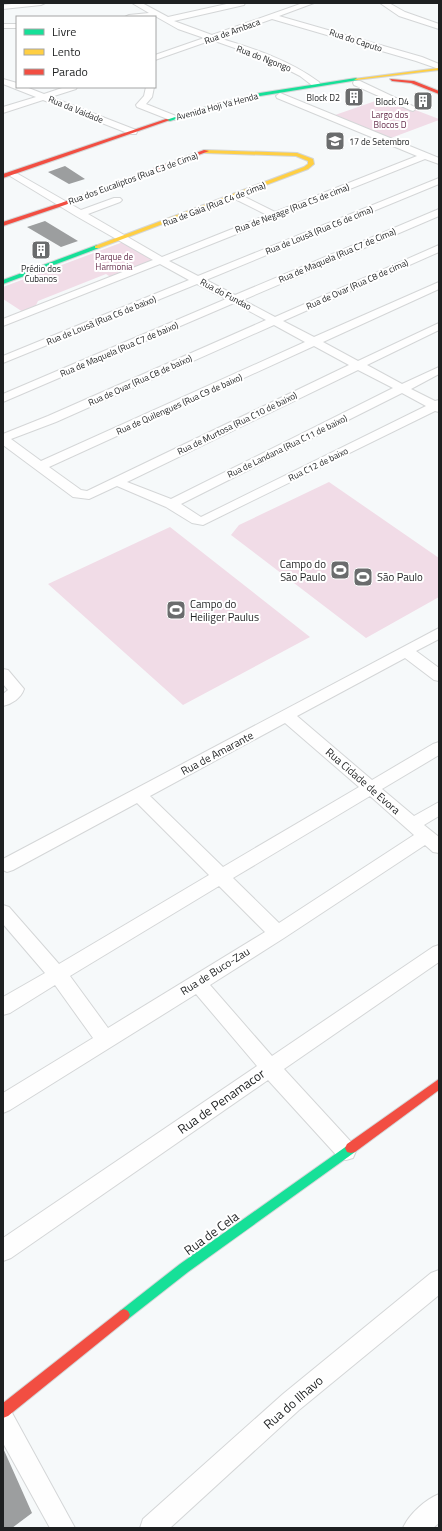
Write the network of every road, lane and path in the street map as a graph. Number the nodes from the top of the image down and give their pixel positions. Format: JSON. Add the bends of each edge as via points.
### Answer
{"nodes":[{"id":1,"x":41,"y":3,"type":"edge"},
{"id":2,"x":136,"y":3,"type":"edge"},
{"id":3,"x":241,"y":3,"type":"edge"},
{"id":4,"x":310,"y":3,"type":"edge"},
{"id":5,"x":384,"y":3,"type":"edge"},
{"id":6,"x":3,"y":7,"type":"edge"},
{"id":7,"x":157,"y":14,"type":"junction"},
{"id":8,"x":138,"y":16,"type":"edge"},
{"id":9,"x":272,"y":17,"type":"junction"},
{"id":10,"x":167,"y":20,"type":"junction"},
{"id":11,"x":3,"y":26,"type":"edge"},
{"id":12,"x":16,"y":26,"type":"edge"},
{"id":13,"x":439,"y":27,"type":"edge"},
{"id":14,"x":212,"y":38,"type":"junction"},
{"id":15,"x":156,"y":58,"type":"edge"},
{"id":16,"x":439,"y":68,"type":"edge"},
{"id":17,"x":439,"y":73,"type":"edge"},
{"id":18,"x":389,"y":80,"type":"junction"},
{"id":19,"x":3,"y":81,"type":"edge"},
{"id":20,"x":357,"y":83,"type":"junction"},
{"id":21,"x":316,"y":84,"type":"junction"},
{"id":22,"x":16,"y":86,"type":"edge"},
{"id":23,"x":21,"y":88,"type":"edge"},
{"id":24,"x":70,"y":88,"type":"edge"},
{"id":25,"x":150,"y":88,"type":"edge"},
{"id":26,"x":439,"y":94,"type":"edge"},
{"id":27,"x":280,"y":96,"type":"junction"},
{"id":28,"x":45,"y":97,"type":"junction"},
{"id":29,"x":413,"y":108,"type":"dead end"},
{"id":30,"x":3,"y":110,"type":"edge"},
{"id":31,"x":173,"y":118,"type":"junction"},
{"id":32,"x":133,"y":132,"type":"junction"},
{"id":33,"x":425,"y":156,"type":"junction"},
{"id":34,"x":439,"y":161,"type":"edge"},
{"id":35,"x":306,"y":168,"type":"joint"},
{"id":36,"x":3,"y":176,"type":"edge"},
{"id":37,"x":15,"y":176,"type":"junction"},
{"id":38,"x":3,"y":180,"type":"edge"},
{"id":39,"x":439,"y":181,"type":"edge"},
{"id":40,"x":236,"y":196,"type":"junction"},
{"id":41,"x":117,"y":200,"type":"dead end"},
{"id":42,"x":63,"y":204,"type":"junction"},
{"id":43,"x":439,"y":212,"type":"edge"},
{"id":44,"x":79,"y":214,"type":"junction"},
{"id":45,"x":274,"y":215,"type":"junction"},
{"id":46,"x":3,"y":224,"type":"edge"},
{"id":47,"x":122,"y":238,"type":"junction"},
{"id":48,"x":439,"y":248,"type":"edge"},
{"id":49,"x":160,"y":260,"type":"junction"},
{"id":50,"x":199,"y":280,"type":"junction"},
{"id":51,"x":3,"y":282,"type":"edge"},
{"id":52,"x":439,"y":285,"type":"edge"},
{"id":53,"x":235,"y":299,"type":"junction"},
{"id":54,"x":276,"y":320,"type":"junction"},
{"id":55,"x":3,"y":322,"type":"edge"},
{"id":56,"x":439,"y":326,"type":"edge"},
{"id":57,"x":316,"y":342,"type":"junction"},
{"id":58,"x":3,"y":360,"type":"edge"},
{"id":59,"x":357,"y":365,"type":"junction"},
{"id":60,"x":439,"y":370,"type":"edge"},
{"id":61,"x":403,"y":388,"type":"junction"},
{"id":62,"x":3,"y":398,"type":"edge"},
{"id":63,"x":438,"y":406,"type":"edge"},
{"id":64,"x":3,"y":439,"type":"edge"},
{"id":65,"x":41,"y":466,"type":"junction"},
{"id":66,"x":117,"y":482,"type":"junction"},
{"id":67,"x":171,"y":504,"type":"junction"},
{"id":68,"x":439,"y":633,"type":"edge"},
{"id":69,"x":406,"y":651,"type":"junction"},
{"id":70,"x":3,"y":674,"type":"edge"},
{"id":71,"x":439,"y":676,"type":"edge"},
{"id":72,"x":3,"y":701,"type":"edge"},
{"id":73,"x":287,"y":716,"type":"junction"},
{"id":74,"x":439,"y":748,"type":"edge"},
{"id":75,"x":370,"y":788,"type":"junction"},
{"id":76,"x":138,"y":794,"type":"junction"},
{"id":77,"x":439,"y":808,"type":"edge"},
{"id":78,"x":413,"y":824,"type":"junction"},
{"id":79,"x":433,"y":842,"type":"edge"},
{"id":80,"x":4,"y":868,"type":"edge"},
{"id":81,"x":220,"y":876,"type":"junction"},
{"id":82,"x":3,"y":912,"type":"edge"},
{"id":83,"x":278,"y":933,"type":"junction"},
{"id":84,"x":439,"y":952,"type":"edge"},
{"id":85,"x":58,"y":975,"type":"junction"},
{"id":86,"x":197,"y":982,"type":"junction"},
{"id":87,"x":3,"y":1007,"type":"edge"},
{"id":88,"x":106,"y":1040,"type":"junction"},
{"id":89,"x":270,"y":1068,"type":"junction"},
{"id":90,"x":439,"y":1084,"type":"edge"},
{"id":91,"x":3,"y":1104,"type":"edge"},
{"id":92,"x":346,"y":1151,"type":"junction"},
{"id":93,"x":3,"y":1252,"type":"edge"},
{"id":94,"x":439,"y":1280,"type":"edge"},
{"id":95,"x":3,"y":1411,"type":"edge"},
{"id":96,"x":3,"y":1419,"type":"edge"},
{"id":97,"x":439,"y":1506,"type":"edge"},
{"id":98,"x":63,"y":1528,"type":"edge"},
{"id":99,"x":152,"y":1528,"type":"edge"},
{"id":100,"x":415,"y":1528,"type":"edge"}],
"edges":[{"from":1,"to":6,"type":"street"},
{"from":2,"to":7,"type":"street","name":"Rua do Ngongo"},
{"from":3,"to":10,"type":"street"},
{"from":4,"to":9,"type":"street","name":"Rua de Ambaca"},
{"from":5,"to":13,"type":"street","via":[[402,14]]},
{"from":7,"to":8,"type":"street"},
{"from":7,"to":10,"type":"street","name":"Rua do Ngongo"},
{"from":9,"to":14,"type":"street","name":"Rua de Ambaca"},
{"from":9,"to":16,"type":"street","name":"Rua do Caputo","via":[[422,59]]},
{"from":10,"to":14,"type":"street","name":"Rua do Ngongo"},
{"from":11,"to":12,"type":"street"},
{"from":14,"to":15,"type":"street","name":"Rua de Ambaca"},
{"from":14,"to":21,"type":"street","name":"Rua do Ngongo","via":[[285,65]]},
{"from":16,"to":21,"type":"main road","name":"Avenida Hoji Ya Henda"},
{"from":17,"to":18,"type":"main road"},
{"from":18,"to":20,"type":"main road"},
{"from":18,"to":26,"type":"main road","via":[[412,82]]},
{"from":19,"to":22,"type":"street","name":"Rua da Vaidade"},
{"from":20,"to":27,"type":"main road"},
{"from":20,"to":29,"type":"street"},
{"from":21,"to":31,"type":"main road","name":"Avenida Hoji Ya Henda","via":[[241,99]]},
{"from":23,"to":28,"type":"street","name":"Rua da Vaidade"},
{"from":24,"to":28,"type":"street"},
{"from":25,"to":31,"type":"street","via":[[148,98],[140,105]]},
{"from":27,"to":33,"type":"street"},
{"from":27,"to":37,"type":"main road","via":[[208,113]]},
{"from":28,"to":30,"type":"street"},
{"from":28,"to":32,"type":"street","name":"Rua da Vaidade"},
{"from":31,"to":32,"type":"main road","name":"Avenida Hoji Ya Henda"},
{"from":32,"to":36,"type":"main road","name":"Avenida Hoji Ya Henda"},
{"from":33,"to":34,"type":"street"},
{"from":33,"to":45,"type":"street","name":"Rua de Negage (Rua C5 de cima)"},
{"from":35,"to":40,"type":"main road","name":"Rua de Gaia (Rua C4 de cima)"},
{"from":35,"to":42,"type":"main road","name":"Rua dos Eucaliptos (Rua C3 de Cima)","via":[[311,164],[311,160],[297,155],[206,151]]},
{"from":37,"to":38,"type":"main road"},
{"from":37,"to":42,"type":"street","name":"Rua do Fundao"},
{"from":39,"to":50,"type":"street","name":"Rua de Lousã (Rua C6 de cima)"},
{"from":40,"to":45,"type":"street"},
{"from":40,"to":47,"type":"main road","name":"Rua de Gaia (Rua C4 de cima)"},
{"from":41,"to":44,"type":"street"},
{"from":42,"to":44,"type":"street","name":"Rua do Fundao"},
{"from":42,"to":46,"type":"main road"},
{"from":43,"to":53,"type":"street","name":"Rua de Maquela (Rua C7 de Cima)"},
{"from":44,"to":47,"type":"street","name":"Rua do Fundao"},
{"from":45,"to":49,"type":"street","name":"Rua de Negage (Rua C5 de cima)"},
{"from":47,"to":49,"type":"street","name":"Rua do Fundao"},
{"from":47,"to":51,"type":"main road","name":"Rua de Gaia (Rua C4 de cima)"},
{"from":48,"to":54,"type":"street","name":"Rua de Ovar (Rua C8 de cima)"},
{"from":49,"to":50,"type":"street","name":"Rua do Fundao"},
{"from":49,"to":55,"type":"street","name":"Rua de Negage (Rua C5 de cima)"},
{"from":50,"to":53,"type":"street","name":"Rua do Fundao"},
{"from":50,"to":58,"type":"street","name":"Rua de Lousã (Rua C6 de baixo)"},
{"from":52,"to":57,"type":"street","name":"Rua de Quilengues (Rua C9 de baixo)"},
{"from":53,"to":54,"type":"street","name":"Rua do Fundao"},
{"from":53,"to":62,"type":"street","name":"Rua de Maquela (Rua C7 de baixo)"},
{"from":54,"to":57,"type":"street","name":"Rua do Fundao"},
{"from":54,"to":64,"type":"street","name":"Rua de Ovar (Rua C8 de baixo)"},
{"from":56,"to":59,"type":"street","name":"Rua de Murtosa (Rua C10 de baixo)"},
{"from":57,"to":59,"type":"street","name":"Rua do Fundao"},
{"from":57,"to":65,"type":"street","name":"Rua de Quilengues (Rua C9 de baixo)"},
{"from":59,"to":61,"type":"street","name":"Rua do Fundao"},
{"from":59,"to":66,"type":"street","name":"Rua de Murtosa (Rua C10 de baixo)"},
{"from":60,"to":61,"type":"street","name":"Rua de Landana (Rua C11 de baixo)"},
{"from":61,"to":63,"type":"street","name":"Rua do Fundao"},
{"from":61,"to":67,"type":"street","name":"Rua de Landana (Rua C11 de baixo)"},
{"from":63,"to":67,"type":"street","name":"Rua C12 de baixo","via":[[201,521]]},
{"from":64,"to":65,"type":"street"},
{"from":65,"to":66,"type":"street","name":"Rua de Murtosa (Rua C10 de baixo)","via":[[72,490],[84,495]]},
{"from":66,"to":67,"type":"street"},
{"from":68,"to":69,"type":"street","name":"Rua de Amarante"},
{"from":69,"to":71,"type":"street"},
{"from":69,"to":73,"type":"street","name":"Rua de Amarante"},
{"from":70,"to":72,"type":"street","via":[[16,688],[15,693]]},
{"from":73,"to":75,"type":"street","name":"Rua Cidade de Evora"},
{"from":73,"to":76,"type":"street","name":"Rua de Amarante"},
{"from":74,"to":75,"type":"street"},
{"from":75,"to":78,"type":"street","name":"Rua Cidade de Evora"},
{"from":75,"to":81,"type":"street"},
{"from":76,"to":80,"type":"street","name":"Rua de Amarante"},
{"from":76,"to":81,"type":"street"},
{"from":77,"to":78,"type":"street"},
{"from":78,"to":79,"type":"street","name":"Rua Cidade de Evora"},
{"from":79,"to":83,"type":"street","name":"Rua de Buco-Zau"},
{"from":81,"to":83,"type":"street"},
{"from":81,"to":85,"type":"street"},
{"from":82,"to":85,"type":"street"},
{"from":83,"to":86,"type":"street","name":"Rua de Buco-Zau"},
{"from":84,"to":89,"type":"street","name":"Rua de Penamacor"},
{"from":85,"to":87,"type":"street"},
{"from":85,"to":88,"type":"street"},
{"from":86,"to":88,"type":"street","name":"Rua de Buco-Zau"},
{"from":86,"to":89,"type":"street"},
{"from":88,"to":91,"type":"street","name":"Rua de Buco-Zau"},
{"from":89,"to":92,"type":"street"},
{"from":89,"to":93,"type":"street","name":"Rua de Penamacor"},
{"from":90,"to":92,"type":"main road","name":"Rua de Cela"},
{"from":92,"to":95,"type":"main road","name":"Rua de Cela","via":[[184,1268]]},
{"from":94,"to":99,"type":"street","name":"Rua do Ilhavo","via":[[291,1402]]},
{"from":96,"to":98,"type":"street"},
{"from":97,"to":100,"type":"street"}]}
